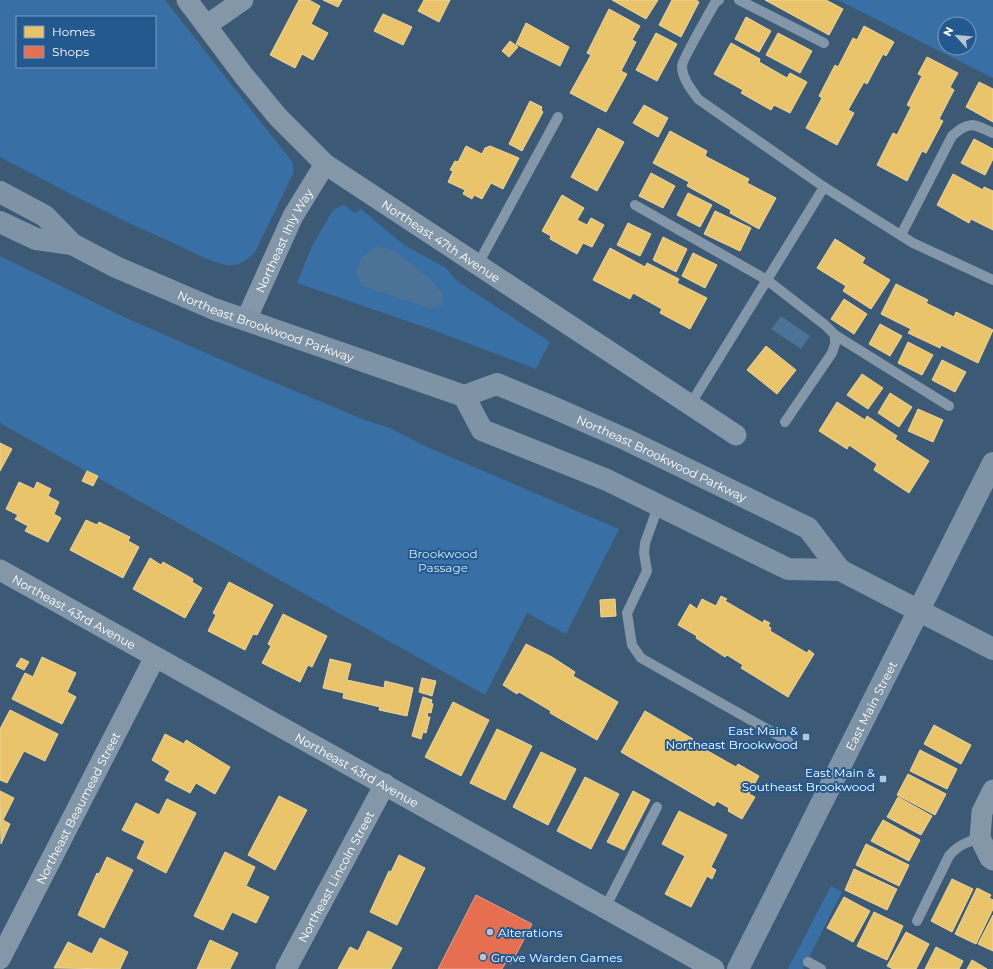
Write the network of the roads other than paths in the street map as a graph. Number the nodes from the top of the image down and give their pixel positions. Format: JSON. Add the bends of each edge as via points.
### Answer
{"nodes":[{"id":1,"x":187,"y":0,"type":"edge"},
{"id":2,"x":243,"y":0,"type":"edge"},
{"id":3,"x":719,"y":0,"type":"edge"},
{"id":4,"x":739,"y":0,"type":"edge"},
{"id":5,"x":206,"y":25,"type":"junction"},
{"id":6,"x":824,"y":43,"type":"dead end"},
{"id":7,"x":558,"y":117,"type":"dead end"},
{"id":8,"x":993,"y":134,"type":"edge"},
{"id":9,"x":325,"y":164,"type":"junction"},
{"id":10,"x":824,"y":187,"type":"junction"},
{"id":11,"x":0,"y":192,"type":"edge"},
{"id":12,"x":635,"y":205,"type":"dead end"},
{"id":13,"x":0,"y":222,"type":"edge"},
{"id":14,"x":901,"y":235,"type":"junction"},
{"id":15,"x":72,"y":244,"type":"junction"},
{"id":16,"x":478,"y":264,"type":"junction"},
{"id":17,"x":767,"y":280,"type":"junction"},
{"id":18,"x":993,"y":280,"type":"edge"},
{"id":19,"x":246,"y":320,"type":"junction"},
{"id":20,"x":835,"y":335,"type":"junction"},
{"id":21,"x":464,"y":396,"type":"junction"},
{"id":22,"x":690,"y":404,"type":"junction"},
{"id":23,"x":949,"y":406,"type":"dead end"},
{"id":24,"x":784,"y":422,"type":"dead end"},
{"id":25,"x":736,"y":435,"type":"dead end"},
{"id":26,"x":993,"y":463,"type":"edge"},
{"id":27,"x":659,"y":504,"type":"junction"},
{"id":28,"x":0,"y":570,"type":"edge"},
{"id":29,"x":840,"y":570,"type":"junction"},
{"id":30,"x":919,"y":611,"type":"junction"},
{"id":31,"x":993,"y":649,"type":"edge"},
{"id":32,"x":156,"y":657,"type":"junction"},
{"id":33,"x":788,"y":741,"type":"dead end"},
{"id":34,"x":385,"y":784,"type":"junction"},
{"id":35,"x":993,"y":790,"type":"edge"},
{"id":36,"x":657,"y":807,"type":"dead end"},
{"id":37,"x":980,"y":838,"type":"junction"},
{"id":38,"x":993,"y":860,"type":"edge"},
{"id":39,"x":605,"y":908,"type":"junction"},
{"id":40,"x":917,"y":922,"type":"dead end"},
{"id":41,"x":0,"y":959,"type":"edge"},
{"id":42,"x":808,"y":962,"type":"dead end"},
{"id":43,"x":286,"y":969,"type":"edge"},
{"id":44,"x":714,"y":969,"type":"edge"},
{"id":45,"x":738,"y":969,"type":"edge"},
{"id":46,"x":821,"y":969,"type":"edge"}],
"edges":[{"from":1,"to":5,"type":"street","name":"Northeast 47th Avenue"},
{"from":2,"to":5,"type":"street"},
{"from":3,"to":10,"type":"lane","via":[[682,64],[689,87],[698,99]]},
{"from":4,"to":6,"type":"lane"},
{"from":5,"to":9,"type":"street","name":"Northeast 47th Avenue","via":[[278,117]]},
{"from":7,"to":16,"type":"lane"},
{"from":8,"to":14,"type":"lane","via":[[976,125],[966,125],[952,136]]},
{"from":9,"to":16,"type":"street","name":"Northeast 47th Avenue"},
{"from":9,"to":19,"type":"street","name":"Northeast Ihly Way","via":[[293,216]]},
{"from":10,"to":14,"type":"lane"},
{"from":10,"to":17,"type":"lane"},
{"from":11,"to":15,"type":"main road","name":"Northeast Brookwood Parkway","via":[[45,216]]},
{"from":12,"to":17,"type":"lane"},
{"from":13,"to":15,"type":"main road","name":"Northeast Brookwood Parkway","via":[[36,238]]},
{"from":14,"to":18,"type":"lane"},
{"from":15,"to":19,"type":"main road","name":"Northeast Brookwood Parkway","via":[[116,267]]},
{"from":16,"to":22,"type":"street","name":"Northeast 47th Avenue"},
{"from":17,"to":20,"type":"lane"},
{"from":17,"to":22,"type":"lane"},
{"from":19,"to":21,"type":"main road","name":"Northeast Brookwood Parkway"},
{"from":20,"to":23,"type":"lane"},
{"from":20,"to":24,"type":"lane","via":[[832,353]]},
{"from":21,"to":27,"type":"main road","name":"Northeast Brookwood Parkway","via":[[482,430],[607,480]]},
{"from":21,"to":29,"type":"main road","name":"Northeast Brookwood Parkway","via":[[497,384],[625,440],[808,528]]},
{"from":22,"to":25,"type":"street","name":"Northeast 47th Avenue"},
{"from":26,"to":30,"type":"main road","name":"East Main Street"},
{"from":27,"to":29,"type":"main road","name":"Northeast Brookwood Parkway","via":[[788,569]]},
{"from":27,"to":33,"type":"lane","via":[[645,543],[647,571],[628,608],[632,645],[636,653]]},
{"from":28,"to":32,"type":"street","name":"Northeast 43rd Avenue"},
{"from":29,"to":30,"type":"main road","name":"Northeast Brookwood Parkway"},
{"from":30,"to":31,"type":"main road","name":"Northeast Brookwood Parkway"},
{"from":30,"to":45,"type":"main road","name":"East Main Street"},
{"from":32,"to":34,"type":"street","name":"Northeast 43rd Avenue"},
{"from":32,"to":41,"type":"street","name":"Northeast Beaumead Street"},
{"from":34,"to":39,"type":"street","name":"Northeast 43rd Avenue"},
{"from":34,"to":43,"type":"street","name":"Northeast Lincoln Street"},
{"from":35,"to":37,"type":"street","via":[[982,812]]},
{"from":36,"to":39,"type":"lane"},
{"from":37,"to":38,"type":"street"},
{"from":37,"to":40,"type":"lane","via":[[966,842],[949,856]]},
{"from":39,"to":44,"type":"street","name":"Northeast 43rd Avenue"},
{"from":42,"to":46,"type":"lane"}]}
